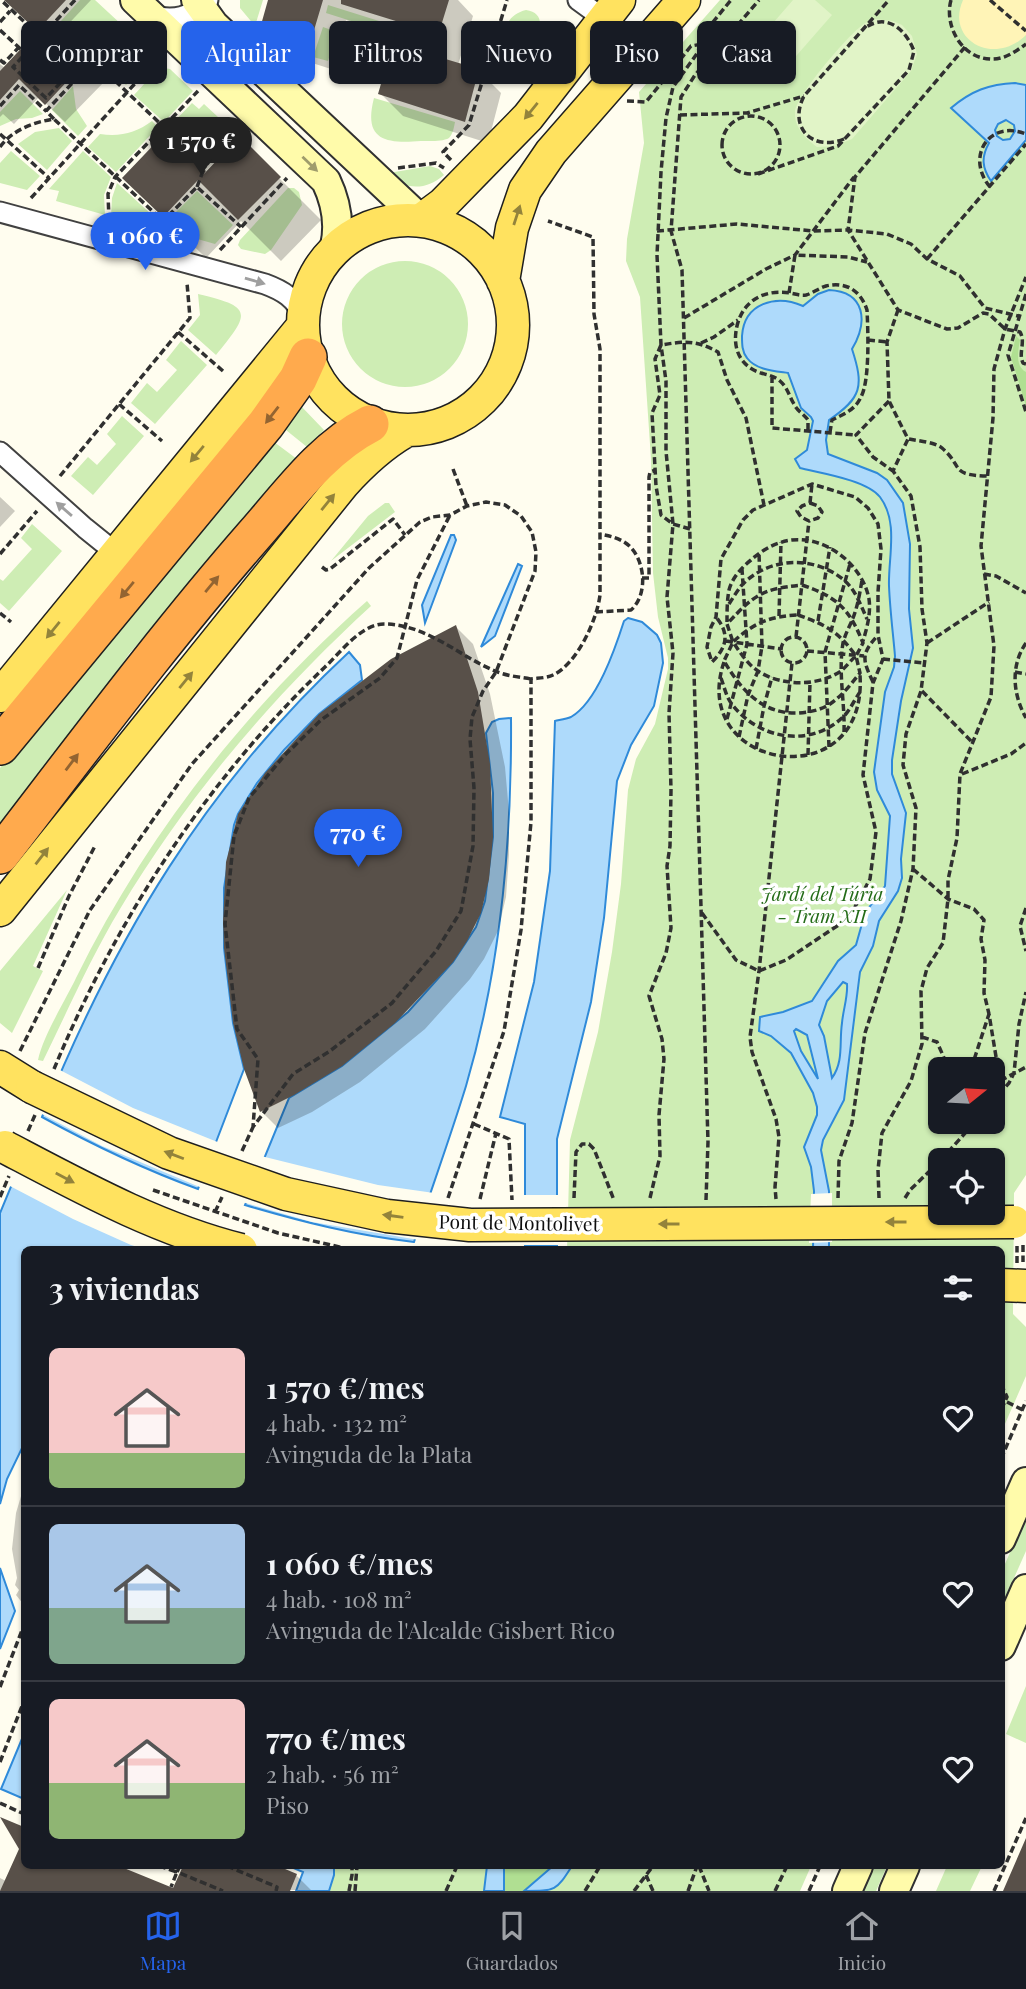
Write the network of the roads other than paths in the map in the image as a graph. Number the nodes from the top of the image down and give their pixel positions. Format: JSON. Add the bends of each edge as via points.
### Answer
{"nodes":[{"id":1,"x":578,"y":0,"type":"edge"},
{"id":2,"x":684,"y":0,"type":"edge"},
{"id":3,"x":202,"y":2,"type":"edge"},
{"id":4,"x":612,"y":9,"type":"edge"},
{"id":5,"x":138,"y":13,"type":"edge"},
{"id":6,"x":0,"y":212,"type":"edge"},
{"id":7,"x":421,"y":218,"type":"junction"},
{"id":8,"x":335,"y":246,"type":"junction"},
{"id":9,"x":503,"y":281,"type":"junction"},
{"id":10,"x":305,"y":333,"type":"junction"},
{"id":11,"x":387,"y":428,"type":"junction"},
{"id":12,"x":0,"y":452,"type":"edge"},
{"id":13,"x":116,"y":553,"type":"junction"},
{"id":14,"x":0,"y":696,"type":"edge"},
{"id":15,"x":0,"y":746,"type":"edge"},
{"id":16,"x":0,"y":855,"type":"edge"},
{"id":17,"x":0,"y":910,"type":"edge"},
{"id":18,"x":26,"y":1083,"type":"edge"},
{"id":19,"x":5,"y":1155,"type":"edge"},
{"id":20,"x":1020,"y":1226,"type":"edge"},
{"id":21,"x":225,"y":1246,"type":"edge"},
{"id":22,"x":1026,"y":1482,"type":"edge"},
{"id":23,"x":1005,"y":1530,"type":"edge"},
{"id":24,"x":1026,"y":1589,"type":"edge"},
{"id":25,"x":1005,"y":1637,"type":"edge"},
{"id":26,"x":857,"y":1869,"type":"edge"},
{"id":27,"x":904,"y":1869,"type":"edge"},
{"id":28,"x":846,"y":1891,"type":"edge"},
{"id":29,"x":894,"y":1891,"type":"edge"}],
"edges":[{"from":1,"to":4,"type":"street"},
{"from":9,"to":2,"type":"main road","one_way":true,"via":[[512,228],[525,190],[551,152]]},
{"from":3,"to":5,"type":"street","via":[[190,15],[177,18]]},
{"from":3,"to":7,"type":"main road","via":[[214,25]]},
{"from":4,"to":7,"type":"main road","one_way":true,"via":[[528,117],[459,174],[443,204]]},
{"from":5,"to":8,"type":"main road","one_way":true,"via":[[326,181],[338,224]]},
{"from":6,"to":10,"type":"street","one_way":true,"via":[[284,291],[296,302]]},
{"from":7,"to":8,"type":"main road","via":[[387,220]]},
{"from":7,"to":9,"type":"main road","via":[[474,245]]},
{"from":8,"to":10,"type":"main road","via":[[309,290]]},
{"from":9,"to":11,"type":"main road","via":[[513,323],[511,344],[497,382],[485,398],[470,411],[432,428]]},
{"from":10,"to":11,"type":"main road","via":[[322,386],[350,413]]},
{"from":10,"to":13,"type":"main road","one_way":true},
{"from":10,"to":15,"type":"highway","one_way":true,"via":[[292,388],[266,424]]},
{"from":16,"to":11,"type":"highway","one_way":true,"via":[[136,677],[317,464],[346,438]]},
{"from":17,"to":11,"type":"main road","one_way":true,"via":[[342,484],[375,451]]},
{"from":13,"to":12,"type":"street","one_way":true},
{"from":13,"to":14,"type":"main road","one_way":true},
{"from":20,"to":18,"type":"main road","name":"Pont de Montolivet","one_way":true,"bridge":true,"via":[[470,1225],[387,1216],[286,1194],[169,1153]]},
{"from":19,"to":21,"type":"main road","one_way":true,"bridge":true,"via":[[115,1205]]},
{"from":22,"to":23,"type":"main road"},
{"from":24,"to":25,"type":"main road"},
{"from":26,"to":28,"type":"main road"},
{"from":27,"to":29,"type":"main road"}]}
